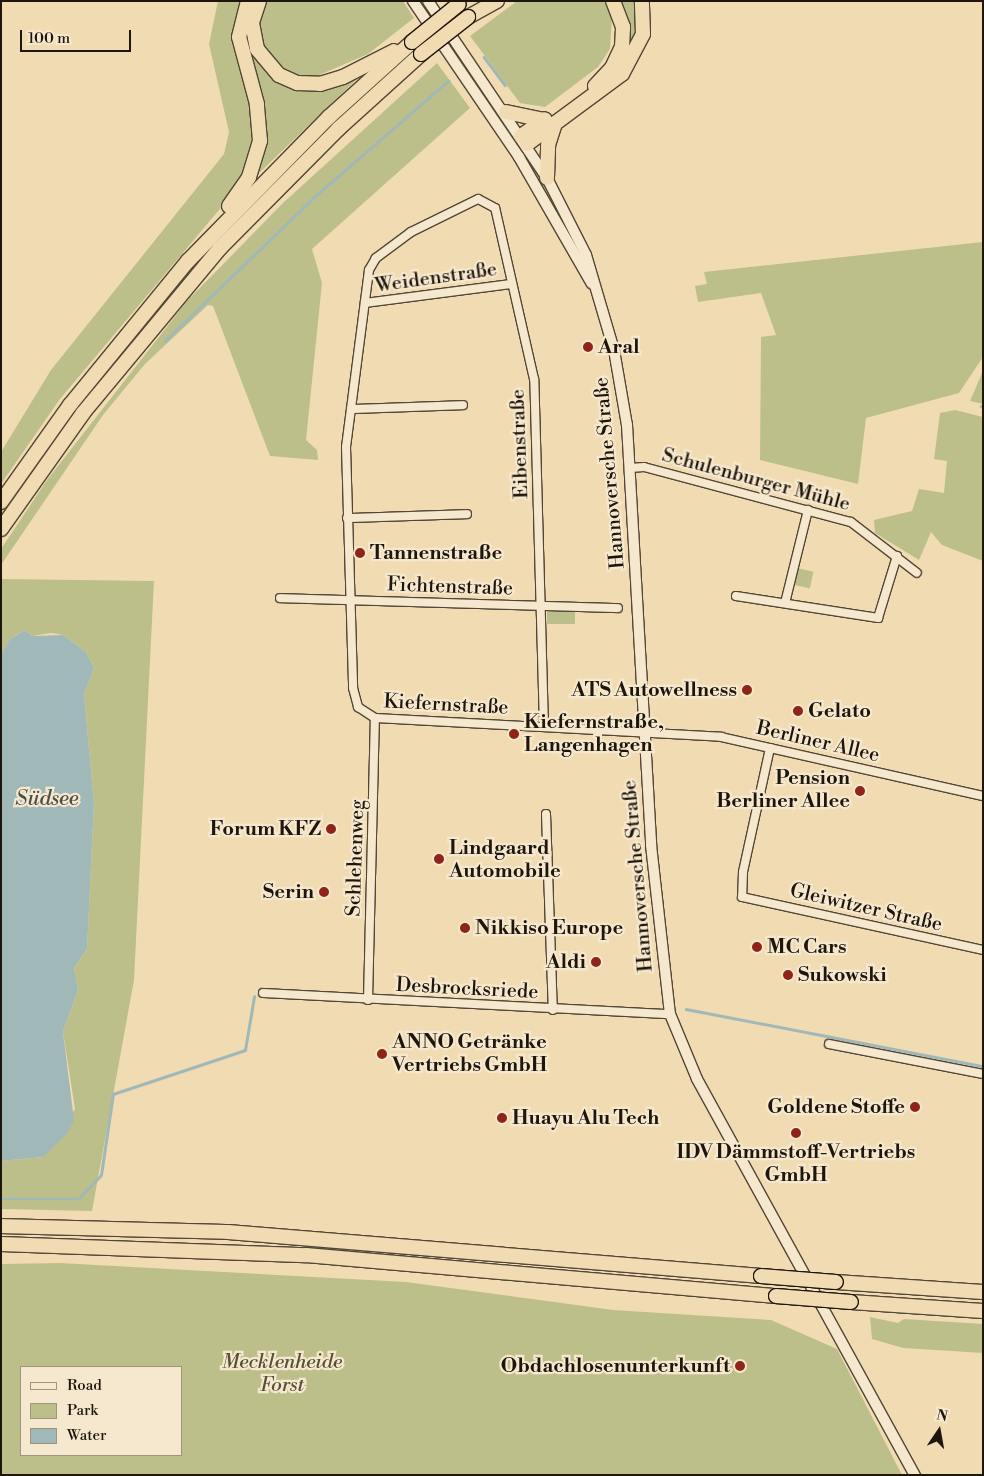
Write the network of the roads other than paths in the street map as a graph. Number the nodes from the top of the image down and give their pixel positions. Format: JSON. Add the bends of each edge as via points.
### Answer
{"nodes":[{"id":1,"x":248,"y":1,"type":"edge"},
{"id":2,"x":259,"y":1,"type":"edge"},
{"id":3,"x":413,"y":1,"type":"edge"},
{"id":4,"x":428,"y":1,"type":"edge"},
{"id":5,"x":487,"y":1,"type":"edge"},
{"id":6,"x":497,"y":1,"type":"edge"},
{"id":7,"x":613,"y":1,"type":"edge"},
{"id":8,"x":642,"y":1,"type":"edge"},
{"id":9,"x":460,"y":2,"type":"edge"},
{"id":10,"x":468,"y":17,"type":"junction"},
{"id":11,"x":412,"y":42,"type":"junction"},
{"id":12,"x":506,"y":112,"type":"junction"},
{"id":13,"x":549,"y":122,"type":"junction"},
{"id":14,"x":518,"y":143,"type":"junction"},
{"id":15,"x":547,"y":178,"type":"junction"},
{"id":16,"x":188,"y":261,"type":"junction"},
{"id":17,"x":511,"y":284,"type":"junction"},
{"id":18,"x":594,"y":286,"type":"junction"},
{"id":19,"x":365,"y":303,"type":"junction"},
{"id":20,"x":463,"y":405,"type":"dead end"},
{"id":21,"x":350,"y":409,"type":"junction"},
{"id":22,"x":630,"y":468,"type":"junction"},
{"id":23,"x":1,"y":502,"type":"edge"},
{"id":24,"x":808,"y":510,"type":"junction"},
{"id":25,"x":467,"y":514,"type":"dead end"},
{"id":26,"x":347,"y":518,"type":"junction"},
{"id":27,"x":1,"y":529,"type":"edge"},
{"id":28,"x":897,"y":556,"type":"junction"},
{"id":29,"x":918,"y":573,"type":"dead end"},
{"id":30,"x":736,"y":596,"type":"dead end"},
{"id":31,"x":280,"y":598,"type":"dead end"},
{"id":32,"x":349,"y":599,"type":"junction"},
{"id":33,"x":785,"y":603,"type":"junction"},
{"id":34,"x":541,"y":606,"type":"junction"},
{"id":35,"x":618,"y":608,"type":"dead end"},
{"id":36,"x":375,"y":718,"type":"junction"},
{"id":37,"x":544,"y":727,"type":"junction"},
{"id":38,"x":645,"y":731,"type":"junction"},
{"id":39,"x":770,"y":748,"type":"junction"},
{"id":40,"x":983,"y":796,"type":"edge"},
{"id":41,"x":546,"y":814,"type":"dead end"},
{"id":42,"x":983,"y":950,"type":"edge"},
{"id":43,"x":263,"y":993,"type":"dead end"},
{"id":44,"x":368,"y":1000,"type":"junction"},
{"id":45,"x":553,"y":1010,"type":"junction"},
{"id":46,"x":670,"y":1014,"type":"junction"},
{"id":47,"x":830,"y":1044,"type":"dead end"},
{"id":48,"x":983,"y":1074,"type":"edge"},
{"id":49,"x":1,"y":1226,"type":"edge"},
{"id":50,"x":1,"y":1244,"type":"edge"},
{"id":51,"x":983,"y":1292,"type":"edge"},
{"id":52,"x":983,"y":1311,"type":"edge"},
{"id":53,"x":915,"y":1475,"type":"edge"}],
"edges":[{"from":1,"to":16,"type":"highway","via":[[239,37],[259,113],[260,141],[246,182],[194,246]]},
{"from":2,"to":11,"type":"highway","via":[[252,23],[257,49],[279,75],[296,83],[320,84],[343,77]]},
{"from":3,"to":14,"type":"main road","name":"Hannoversche Straße"},
{"from":4,"to":12,"type":"main road","name":"Hannoversche Straße"},
{"from":5,"to":10,"type":"highway"},
{"from":6,"to":10,"type":"highway"},
{"from":7,"to":13,"type":"highway","via":[[623,36],[616,63],[593,88]]},
{"from":8,"to":13,"type":"highway","via":[[643,34],[622,74]]},
{"from":9,"to":11,"type":"highway","bridge":true},
{"from":10,"to":27,"type":"highway","bridge":true,"via":[[421,54],[338,129],[220,248],[82,413]]},
{"from":11,"to":16,"type":"highway","via":[[329,117]]},
{"from":12,"to":13,"type":"highway"},
{"from":12,"to":14,"type":"main road","name":"Hannoversche Straße"},
{"from":13,"to":14,"type":"highway"},
{"from":13,"to":15,"type":"highway"},
{"from":14,"to":15,"type":"main road","name":"Hannoversche Straße"},
{"from":14,"to":18,"type":"main road","name":"Hannoversche Straße"},
{"from":15,"to":18,"type":"main road","name":"Hannoversche Straße","via":[[586,255]]},
{"from":16,"to":23,"type":"highway","via":[[70,405]]},
{"from":17,"to":19,"type":"street","name":"Weidenstraße"},
{"from":17,"to":19,"type":"street","name":"Eibenstraße","via":[[495,208],[478,199],[411,232],[376,258],[370,270]]},
{"from":17,"to":34,"type":"street","name":"Eibenstraße","via":[[534,379]]},
{"from":18,"to":22,"type":"main road","name":"Hannoversche Straße","via":[[621,381]]},
{"from":19,"to":21,"type":"street"},
{"from":20,"to":21,"type":"street"},
{"from":21,"to":26,"type":"street"},
{"from":22,"to":24,"type":"street","name":"Schulenburger Mühle","via":[[644,467]]},
{"from":22,"to":38,"type":"main road","name":"Hannoversche Straße"},
{"from":24,"to":28,"type":"street","name":"Schulenburger Mühle","via":[[857,524]]},
{"from":24,"to":33,"type":"street"},
{"from":25,"to":26,"type":"street"},
{"from":26,"to":32,"type":"street"},
{"from":28,"to":29,"type":"street","name":"Schulenburger Mühle"},
{"from":28,"to":33,"type":"street","via":[[878,618]]},
{"from":30,"to":33,"type":"street"},
{"from":31,"to":32,"type":"street","name":"Fichtenstraße"},
{"from":32,"to":34,"type":"street","name":"Fichtenstraße"},
{"from":32,"to":36,"type":"street","name":"Kiefernstraße","via":[[354,697],[362,711]]},
{"from":34,"to":35,"type":"street","name":"Fichtenstraße"},
{"from":34,"to":37,"type":"street","name":"Eibenstraße"},
{"from":36,"to":37,"type":"street","name":"Kiefernstraße"},
{"from":36,"to":44,"type":"street","name":"Schlehenweg"},
{"from":37,"to":38,"type":"street","name":"Kiefernstraße"},
{"from":38,"to":39,"type":"street","name":"Berliner Allee","via":[[721,737]]},
{"from":38,"to":46,"type":"main road","name":"Hannoversche Straße"},
{"from":39,"to":40,"type":"street","name":"Berliner Allee"},
{"from":39,"to":42,"type":"street","name":"Gleiwitzer Straße","via":[[743,872],[742,897]]},
{"from":41,"to":45,"type":"street"},
{"from":43,"to":44,"type":"street","name":"Desbrocksriede"},
{"from":44,"to":45,"type":"street","name":"Desbrocksriede"},
{"from":45,"to":46,"type":"street","name":"Desbrocksriede"},
{"from":46,"to":53,"type":"main road","name":"Hannoversche Straße","via":[[697,1079]]},
{"from":47,"to":48,"type":"street"},
{"from":49,"to":51,"type":"highway","bridge":true,"via":[[257,1234]]},
{"from":50,"to":52,"type":"highway","bridge":true,"via":[[306,1255]]}]}
